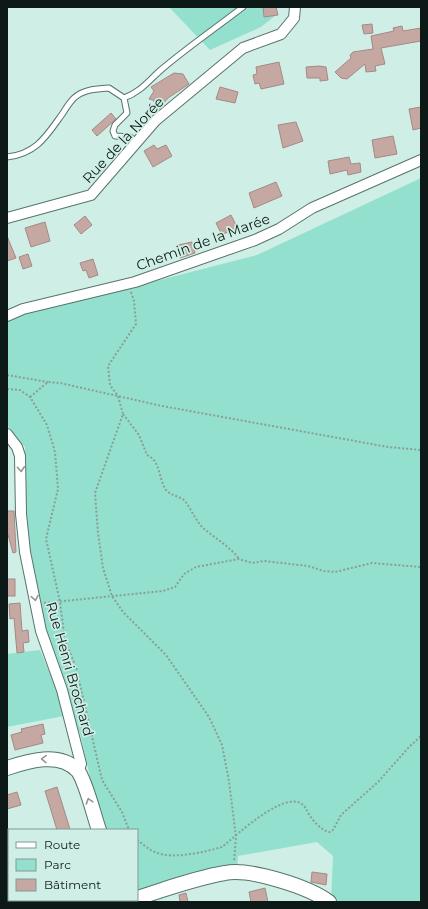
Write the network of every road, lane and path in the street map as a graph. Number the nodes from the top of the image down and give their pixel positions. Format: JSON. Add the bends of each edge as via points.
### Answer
{"nodes":[{"id":1,"x":244,"y":7,"type":"edge"},
{"id":2,"x":295,"y":7,"type":"edge"},
{"id":3,"x":124,"y":98,"type":"junction"},
{"id":4,"x":137,"y":142,"type":"junction"},
{"id":5,"x":7,"y":157,"type":"edge"},
{"id":6,"x":421,"y":160,"type":"edge"},
{"id":7,"x":7,"y":218,"type":"edge"},
{"id":8,"x":128,"y":284,"type":"junction"},
{"id":9,"x":7,"y":316,"type":"edge"},
{"id":10,"x":7,"y":375,"type":"edge"},
{"id":11,"x":48,"y":382,"type":"junction"},
{"id":12,"x":7,"y":390,"type":"edge"},
{"id":13,"x":118,"y":396,"type":"junction"},
{"id":14,"x":30,"y":397,"type":"junction"},
{"id":15,"x":123,"y":414,"type":"junction"},
{"id":16,"x":7,"y":434,"type":"edge"},
{"id":17,"x":421,"y":450,"type":"edge"},
{"id":18,"x":239,"y":559,"type":"junction"},
{"id":19,"x":421,"y":566,"type":"edge"},
{"id":20,"x":112,"y":596,"type":"junction"},
{"id":21,"x":60,"y":602,"type":"junction"},
{"id":22,"x":36,"y":604,"type":"junction"},
{"id":23,"x":421,"y":736,"type":"edge"},
{"id":24,"x":7,"y":768,"type":"edge"},
{"id":25,"x":78,"y":772,"type":"junction"},
{"id":26,"x":99,"y":829,"type":"edge"},
{"id":27,"x":129,"y":829,"type":"edge"},
{"id":28,"x":236,"y":837,"type":"junction"},
{"id":29,"x":138,"y":841,"type":"edge"},
{"id":30,"x":234,"y":864,"type":"dead end"},
{"id":31,"x":138,"y":898,"type":"edge"},
{"id":32,"x":329,"y":902,"type":"edge"}],
"edges":[{"from":1,"to":3,"type":"lane","via":[[162,69],[134,95]]},
{"from":2,"to":4,"type":"street","name":"Rue de la Norée","via":[[294,18],[281,34],[243,48],[155,121]]},
{"from":3,"to":4,"type":"lane","via":[[127,112],[113,130],[115,136],[130,137]]},
{"from":3,"to":5,"type":"lane","via":[[109,88],[82,93],[74,98],[40,144],[20,156]]},
{"from":4,"to":7,"type":"street","name":"Rue de la Norée","via":[[91,195]]},
{"from":6,"to":8,"type":"street","name":"Chemin de la Marée","via":[[312,208],[266,235]]},
{"from":8,"to":9,"type":"street","name":"Chemin de la Marée","via":[[24,309]]},
{"from":8,"to":13,"type":"path","via":[[134,301],[136,324],[108,366],[110,385]]},
{"from":10,"to":11,"type":"path"},
{"from":11,"to":13,"type":"path"},
{"from":11,"to":14,"type":"path"},
{"from":12,"to":14,"type":"path","via":[[20,390]]},
{"from":13,"to":15,"type":"path"},
{"from":13,"to":17,"type":"path","via":[[340,439]]},
{"from":14,"to":21,"type":"path","via":[[47,425],[55,452],[58,489],[46,539]]},
{"from":15,"to":18,"type":"path","via":[[139,435],[147,454],[158,464],[166,490],[184,500],[201,526],[234,552]]},
{"from":15,"to":20,"type":"path","via":[[96,493],[102,568]]},
{"from":16,"to":22,"type":"street","name":"Rue Henri Brochard","one_way":true,"via":[[20,456],[21,514],[25,552]]},
{"from":18,"to":19,"type":"path","via":[[252,564],[264,561],[308,566],[324,572],[335,572],[372,563]]},
{"from":18,"to":20,"type":"path","via":[[196,567],[184,574],[175,587],[163,591]]},
{"from":20,"to":21,"type":"path"},
{"from":20,"to":28,"type":"path","via":[[123,612],[166,655],[209,717],[222,745]]},
{"from":21,"to":22,"type":"path"},
{"from":21,"to":27,"type":"path","via":[[65,641],[76,667],[102,780],[122,812]]},
{"from":22,"to":25,"type":"street","name":"Rue Henri Brochard","via":[[41,631],[74,733],[81,764]]},
{"from":23,"to":28,"type":"path","via":[[378,782],[341,815],[330,832],[321,828],[304,804],[289,801],[276,806]]},
{"from":25,"to":24,"type":"main road","one_way":true,"via":[[72,766],[50,760],[32,759]]},
{"from":26,"to":25,"type":"main road","one_way":true},
{"from":28,"to":29,"type":"path","via":[[222,847],[174,856],[155,852]]},
{"from":28,"to":30,"type":"path"},
{"from":31,"to":32,"type":"main road","via":[[232,872],[253,874],[296,886],[311,891]]}]}
